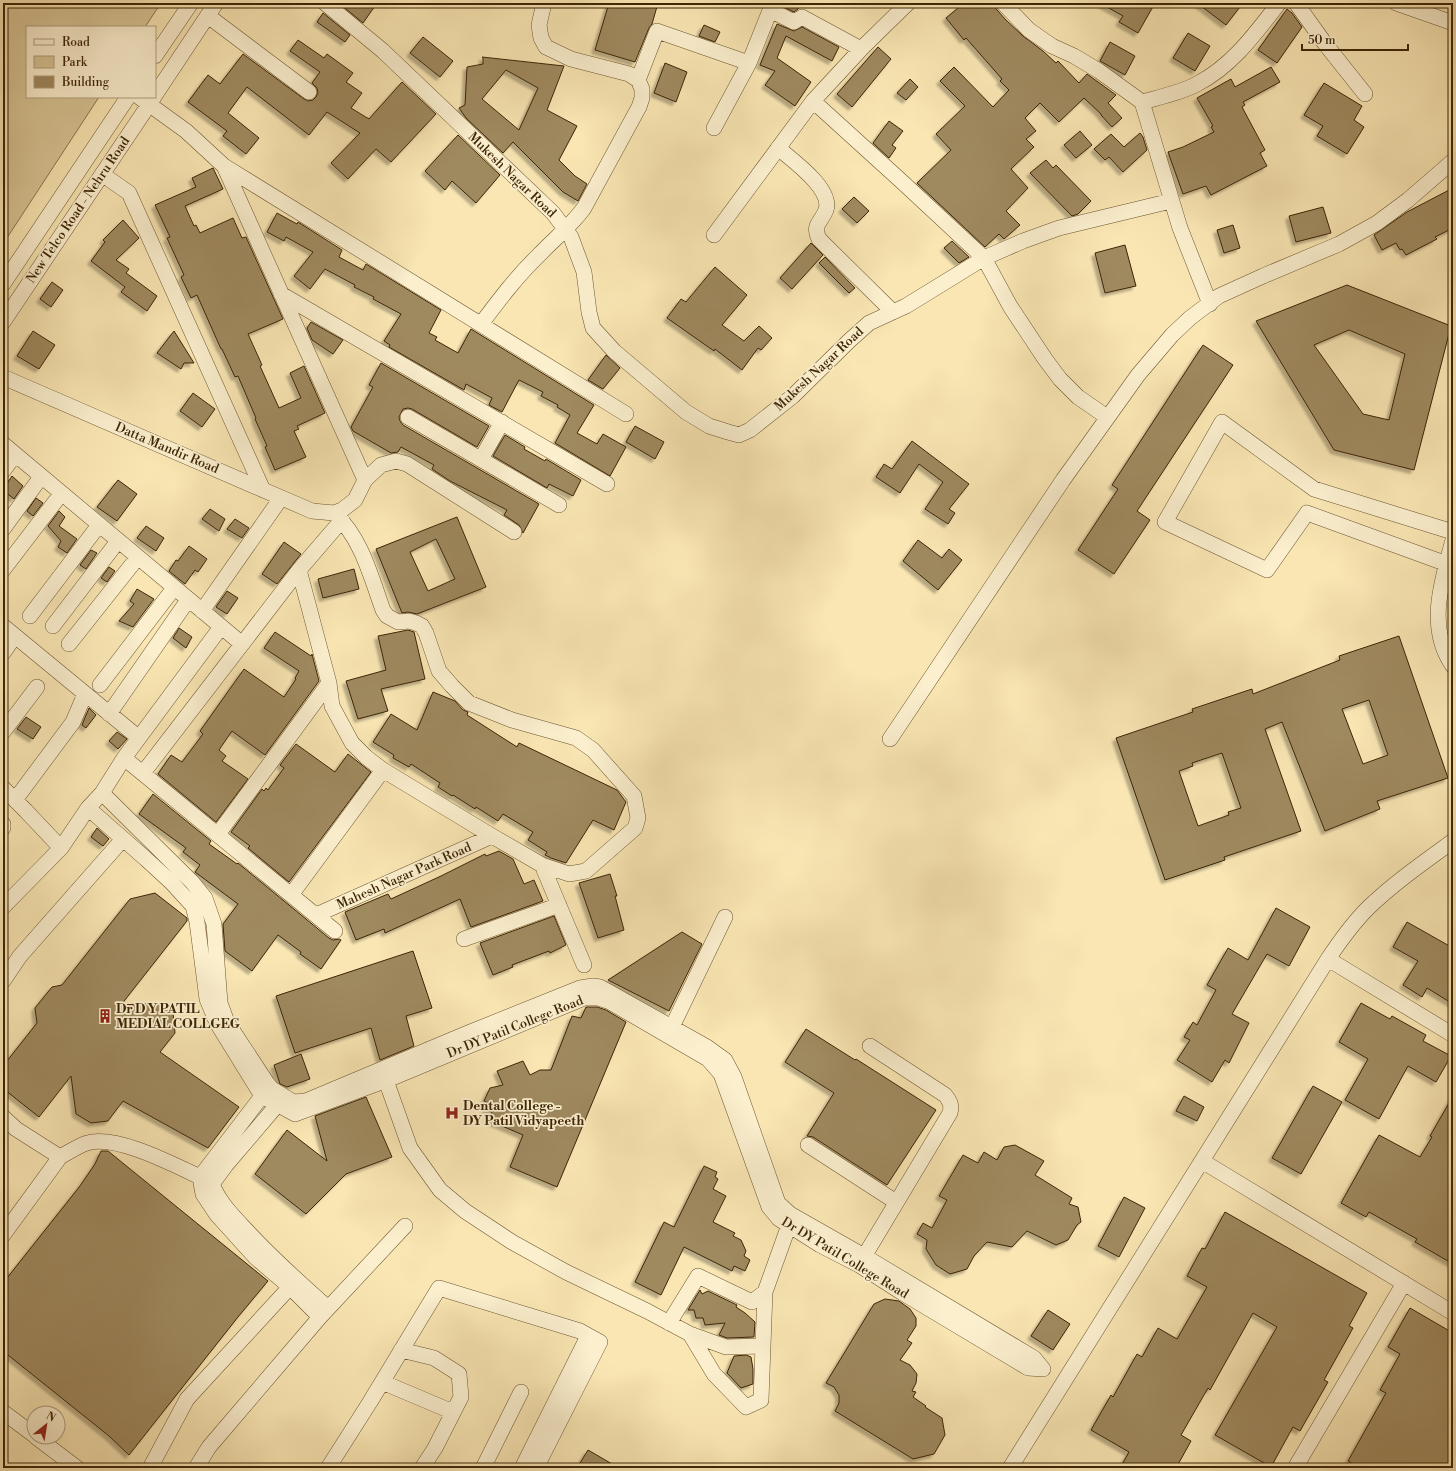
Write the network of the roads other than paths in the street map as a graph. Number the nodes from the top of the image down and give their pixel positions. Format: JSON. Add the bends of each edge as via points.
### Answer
{"nodes":[{"id":1,"x":191,"y":3,"type":"edge"},
{"id":2,"x":216,"y":3,"type":"edge"},
{"id":3,"x":325,"y":3,"type":"edge"},
{"id":4,"x":544,"y":3,"type":"edge"},
{"id":5,"x":908,"y":3,"type":"edge"},
{"id":6,"x":1003,"y":3,"type":"edge"},
{"id":7,"x":1278,"y":3,"type":"edge"},
{"id":8,"x":1296,"y":3,"type":"edge"},
{"id":9,"x":1396,"y":3,"type":"edge"},
{"id":10,"x":772,"y":7,"type":"edge"},
{"id":11,"x":208,"y":16,"type":"junction"},
{"id":12,"x":1453,"y":23,"type":"edge"},
{"id":13,"x":861,"y":49,"type":"junction"},
{"id":14,"x":156,"y":55,"type":"edge"},
{"id":15,"x":749,"y":63,"type":"junction"},
{"id":16,"x":638,"y":80,"type":"junction"},
{"id":17,"x":156,"y":88,"type":"edge"},
{"id":18,"x":309,"y":92,"type":"dead end"},
{"id":19,"x":1365,"y":94,"type":"dead end"},
{"id":20,"x":127,"y":98,"type":"edge"},
{"id":21,"x":149,"y":98,"type":"edge"},
{"id":22,"x":813,"y":102,"type":"junction"},
{"id":23,"x":1142,"y":102,"type":"junction"},
{"id":24,"x":714,"y":128,"type":"dead end"},
{"id":25,"x":778,"y":148,"type":"junction"},
{"id":26,"x":1453,"y":162,"type":"edge"},
{"id":27,"x":224,"y":166,"type":"junction"},
{"id":28,"x":102,"y":174,"type":"junction"},
{"id":29,"x":1173,"y":207,"type":"junction"},
{"id":30,"x":565,"y":230,"type":"junction"},
{"id":31,"x":714,"y":234,"type":"dead end"},
{"id":32,"x":984,"y":258,"type":"junction"},
{"id":33,"x":3,"y":284,"type":"edge"},
{"id":34,"x":281,"y":294,"type":"junction"},
{"id":35,"x":1210,"y":304,"type":"junction"},
{"id":36,"x":893,"y":312,"type":"junction"},
{"id":37,"x":3,"y":322,"type":"edge"},
{"id":38,"x":481,"y":324,"type":"junction"},
{"id":39,"x":3,"y":377,"type":"edge"},
{"id":40,"x":626,"y":414,"type":"dead end"},
{"id":41,"x":408,"y":417,"type":"dead end"},
{"id":42,"x":1107,"y":417,"type":"junction"},
{"id":43,"x":502,"y":422,"type":"junction"},
{"id":44,"x":3,"y":444,"type":"edge"},
{"id":45,"x":15,"y":455,"type":"junction"},
{"id":46,"x":481,"y":459,"type":"junction"},
{"id":47,"x":3,"y":471,"type":"edge"},
{"id":48,"x":41,"y":477,"type":"junction"},
{"id":49,"x":365,"y":480,"type":"junction"},
{"id":50,"x":607,"y":484,"type":"dead end"},
{"id":51,"x":1314,"y":489,"type":"junction"},
{"id":52,"x":263,"y":490,"type":"junction"},
{"id":53,"x":61,"y":494,"type":"junction"},
{"id":54,"x":281,"y":498,"type":"junction"},
{"id":55,"x":559,"y":505,"type":"dead end"},
{"id":56,"x":1307,"y":513,"type":"junction"},
{"id":57,"x":338,"y":517,"type":"junction"},
{"id":58,"x":99,"y":525,"type":"junction"},
{"id":59,"x":3,"y":529,"type":"edge"},
{"id":60,"x":514,"y":532,"type":"dead end"},
{"id":61,"x":1453,"y":532,"type":"edge"},
{"id":62,"x":1453,"y":540,"type":"edge"},
{"id":63,"x":118,"y":541,"type":"junction"},
{"id":64,"x":138,"y":558,"type":"junction"},
{"id":65,"x":1447,"y":564,"type":"junction"},
{"id":66,"x":3,"y":570,"type":"edge"},
{"id":67,"x":299,"y":570,"type":"junction"},
{"id":68,"x":174,"y":588,"type":"junction"},
{"id":69,"x":188,"y":600,"type":"junction"},
{"id":70,"x":202,"y":611,"type":"junction"},
{"id":71,"x":30,"y":616,"type":"dead end"},
{"id":72,"x":3,"y":626,"type":"edge"},
{"id":73,"x":53,"y":626,"type":"dead end"},
{"id":74,"x":221,"y":627,"type":"junction"},
{"id":75,"x":15,"y":636,"type":"junction"},
{"id":76,"x":69,"y":644,"type":"dead end"},
{"id":77,"x":242,"y":644,"type":"junction"},
{"id":78,"x":3,"y":653,"type":"edge"},
{"id":79,"x":1453,"y":666,"type":"edge"},
{"id":80,"x":329,"y":684,"type":"junction"},
{"id":81,"x":100,"y":685,"type":"dead end"},
{"id":82,"x":36,"y":687,"type":"dead end"},
{"id":83,"x":85,"y":694,"type":"junction"},
{"id":84,"x":109,"y":714,"type":"junction"},
{"id":85,"x":3,"y":732,"type":"edge"},
{"id":86,"x":139,"y":738,"type":"junction"},
{"id":87,"x":890,"y":739,"type":"dead end"},
{"id":88,"x":124,"y":758,"type":"junction"},
{"id":89,"x":383,"y":770,"type":"junction"},
{"id":90,"x":142,"y":773,"type":"junction"},
{"id":91,"x":3,"y":788,"type":"edge"},
{"id":92,"x":102,"y":793,"type":"junction"},
{"id":93,"x":15,"y":800,"type":"junction"},
{"id":94,"x":88,"y":808,"type":"junction"},
{"id":95,"x":3,"y":824,"type":"edge"},
{"id":96,"x":3,"y":828,"type":"edge"},
{"id":97,"x":218,"y":834,"type":"junction"},
{"id":98,"x":492,"y":836,"type":"junction"},
{"id":99,"x":123,"y":839,"type":"junction"},
{"id":100,"x":1453,"y":841,"type":"edge"},
{"id":101,"x":61,"y":848,"type":"junction"},
{"id":102,"x":542,"y":865,"type":"junction"},
{"id":103,"x":291,"y":895,"type":"junction"},
{"id":104,"x":559,"y":905,"type":"junction"},
{"id":105,"x":3,"y":907,"type":"edge"},
{"id":106,"x":316,"y":915,"type":"junction"},
{"id":107,"x":725,"y":917,"type":"dead end"},
{"id":108,"x":335,"y":931,"type":"dead end"},
{"id":109,"x":464,"y":939,"type":"dead end"},
{"id":110,"x":1328,"y":959,"type":"junction"},
{"id":111,"x":584,"y":965,"type":"dead end"},
{"id":112,"x":3,"y":981,"type":"edge"},
{"id":113,"x":672,"y":1027,"type":"junction"},
{"id":114,"x":1453,"y":1035,"type":"edge"},
{"id":115,"x":870,"y":1046,"type":"dead end"},
{"id":116,"x":384,"y":1074,"type":"junction"},
{"id":117,"x":274,"y":1097,"type":"junction"},
{"id":118,"x":3,"y":1117,"type":"edge"},
{"id":119,"x":808,"y":1145,"type":"dead end"},
{"id":120,"x":60,"y":1157,"type":"junction"},
{"id":121,"x":1202,"y":1161,"type":"junction"},
{"id":122,"x":200,"y":1177,"type":"junction"},
{"id":123,"x":896,"y":1202,"type":"junction"},
{"id":124,"x":791,"y":1222,"type":"junction"},
{"id":125,"x":405,"y":1226,"type":"dead end"},
{"id":126,"x":3,"y":1235,"type":"edge"},
{"id":127,"x":862,"y":1260,"type":"junction"},
{"id":128,"x":1404,"y":1283,"type":"junction"},
{"id":129,"x":290,"y":1288,"type":"junction"},
{"id":130,"x":765,"y":1292,"type":"junction"},
{"id":131,"x":324,"y":1313,"type":"junction"},
{"id":132,"x":1453,"y":1313,"type":"edge"},
{"id":133,"x":669,"y":1323,"type":"junction"},
{"id":134,"x":690,"y":1334,"type":"junction"},
{"id":135,"x":588,"y":1336,"type":"junction"},
{"id":136,"x":763,"y":1346,"type":"junction"},
{"id":137,"x":401,"y":1350,"type":"junction"},
{"id":138,"x":382,"y":1382,"type":"junction"},
{"id":139,"x":1063,"y":1382,"type":"junction"},
{"id":140,"x":521,"y":1392,"type":"dead end"},
{"id":141,"x":3,"y":1412,"type":"edge"},
{"id":142,"x":453,"y":1412,"type":"junction"},
{"id":143,"x":26,"y":1429,"type":"edge"},
{"id":144,"x":47,"y":1445,"type":"edge"},
{"id":145,"x":77,"y":1468,"type":"edge"},
{"id":146,"x":150,"y":1468,"type":"edge"},
{"id":147,"x":196,"y":1468,"type":"edge"},
{"id":148,"x":328,"y":1468,"type":"edge"},
{"id":149,"x":422,"y":1468,"type":"edge"},
{"id":150,"x":483,"y":1468,"type":"edge"},
{"id":151,"x":522,"y":1468,"type":"edge"},
{"id":152,"x":536,"y":1468,"type":"edge"},
{"id":153,"x":1010,"y":1468,"type":"edge"},
{"id":154,"x":1295,"y":1468,"type":"edge"}],
"edges":[{"from":1,"to":14,"type":"street"},
{"from":2,"to":11,"type":"street","name":"New Telco Road - Nehru Road"},
{"from":3,"to":30,"type":"street","name":"Mukesh Nagar Road","via":[[383,51],[554,213]]},
{"from":4,"to":16,"type":"street","via":[[539,25],[541,38],[546,47],[571,59],[629,74]]},
{"from":5,"to":13,"type":"street"},
{"from":6,"to":23,"type":"street","via":[[1029,30],[1052,46],[1099,71]]},
{"from":7,"to":23,"type":"street","via":[[1238,54],[1217,72],[1179,91]]},
{"from":8,"to":19,"type":"street"},
{"from":9,"to":12,"type":"street"},
{"from":10,"to":13,"type":"street","via":[[794,22],[802,17]]},
{"from":10,"to":15,"type":"street"},
{"from":11,"to":17,"type":"street","name":"New Telco Road - Nehru Road"},
{"from":11,"to":18,"type":"street"},
{"from":13,"to":22,"type":"street"},
{"from":15,"to":16,"type":"street","via":[[657,30]]},
{"from":15,"to":24,"type":"street"},
{"from":16,"to":30,"type":"street","via":[[642,98],[638,107],[584,208]]},
{"from":20,"to":33,"type":"street","name":"New Telco Road - Nehru Road"},
{"from":21,"to":27,"type":"street"},
{"from":21,"to":28,"type":"street","name":"New Telco Road - Nehru Road"},
{"from":22,"to":25,"type":"street"},
{"from":22,"to":32,"type":"street"},
{"from":23,"to":29,"type":"street"},
{"from":25,"to":31,"type":"street"},
{"from":25,"to":36,"type":"street","via":[[814,180],[825,198],[827,206],[816,226],[819,239]]},
{"from":26,"to":35,"type":"street","via":[[1389,214],[1357,235],[1316,255],[1237,287]]},
{"from":27,"to":34,"type":"street"},
{"from":27,"to":38,"type":"street"},
{"from":28,"to":37,"type":"street","name":"New Telco Road - Nehru Road"},
{"from":28,"to":52,"type":"street","via":[[128,193]]},
{"from":29,"to":32,"type":"street","name":"Mukesh Nagar Road","via":[[1059,228]]},
{"from":29,"to":35,"type":"street"},
{"from":30,"to":36,"type":"street","name":"Mukesh Nagar Road","via":[[571,236],[584,272],[593,328],[614,351],[686,412],[709,426],[740,435],[793,396],[869,323]]},
{"from":30,"to":38,"type":"street","via":[[510,285]]},
{"from":32,"to":36,"type":"street","name":"Mukesh Nagar Road"},
{"from":32,"to":42,"type":"street","via":[[1010,306],[1053,369],[1078,397]]},
{"from":34,"to":43,"type":"street"},
{"from":34,"to":49,"type":"street"},
{"from":35,"to":42,"type":"street","via":[[1172,335]]},
{"from":38,"to":40,"type":"street"},
{"from":39,"to":52,"type":"street","name":"Datta Mandir Road"},
{"from":41,"to":46,"type":"street"},
{"from":42,"to":87,"type":"street"},
{"from":43,"to":46,"type":"street"},
{"from":43,"to":50,"type":"street"},
{"from":44,"to":45,"type":"street"},
{"from":45,"to":47,"type":"street"},
{"from":45,"to":48,"type":"street"},
{"from":46,"to":55,"type":"street"},
{"from":48,"to":53,"type":"street"},
{"from":48,"to":59,"type":"street"},
{"from":49,"to":57,"type":"street","via":[[355,500],[342,510]]},
{"from":49,"to":60,"type":"street","via":[[381,465],[396,461],[407,464]]},
{"from":51,"to":56,"type":"street"},
{"from":51,"to":56,"type":"street","via":[[1222,422],[1165,522],[1267,570]]},
{"from":51,"to":61,"type":"street"},
{"from":52,"to":54,"type":"street","name":"Datta Mandir Road"},
{"from":53,"to":58,"type":"street"},
{"from":53,"to":66,"type":"street"},
{"from":54,"to":57,"type":"street","name":"Datta Mandir Road","via":[[312,511]]},
{"from":54,"to":70,"type":"street"},
{"from":56,"to":65,"type":"street"},
{"from":57,"to":67,"type":"street"},
{"from":57,"to":102,"type":"street","name":"Mahesh Nagar Park Road","via":[[360,549],[387,616],[398,622],[422,626],[439,671],[469,703],[512,720],[576,738],[593,750],[634,796],[638,818],[635,828],[586,871],[569,874]]},
{"from":58,"to":63,"type":"street"},
{"from":58,"to":71,"type":"street"},
{"from":62,"to":65,"type":"street"},
{"from":63,"to":64,"type":"street"},
{"from":63,"to":73,"type":"street"},
{"from":64,"to":68,"type":"street"},
{"from":64,"to":76,"type":"street"},
{"from":65,"to":79,"type":"street","via":[[1440,591],[1438,618],[1441,640]]},
{"from":67,"to":77,"type":"street"},
{"from":67,"to":80,"type":"street","name":"Mahesh Nagar Park Road"},
{"from":68,"to":69,"type":"street"},
{"from":68,"to":81,"type":"street"},
{"from":69,"to":70,"type":"street"},
{"from":69,"to":84,"type":"street"},
{"from":70,"to":74,"type":"street"},
{"from":72,"to":75,"type":"street"},
{"from":74,"to":77,"type":"street"},
{"from":74,"to":86,"type":"street"},
{"from":75,"to":78,"type":"street"},
{"from":75,"to":83,"type":"street"},
{"from":77,"to":90,"type":"street"},
{"from":80,"to":89,"type":"street","name":"Mahesh Nagar Park Road","via":[[332,706],[352,743]]},
{"from":80,"to":97,"type":"street"},
{"from":82,"to":85,"type":"street"},
{"from":83,"to":84,"type":"street"},
{"from":83,"to":93,"type":"street","via":[[72,722]]},
{"from":84,"to":86,"type":"street"},
{"from":86,"to":88,"type":"street"},
{"from":88,"to":90,"type":"street","name":"Mahesh Nagar Park Road"},
{"from":88,"to":92,"type":"street"},
{"from":89,"to":98,"type":"street","name":"Mahesh Nagar Park Road"},
{"from":89,"to":103,"type":"street"},
{"from":90,"to":97,"type":"street","name":"Mahesh Nagar Park Road"},
{"from":91,"to":93,"type":"street"},
{"from":92,"to":94,"type":"street"},
{"from":92,"to":117,"type":"street","name":"Dr DY Patil College Road","via":[[205,898],[214,924],[220,1003],[227,1022]]},
{"from":93,"to":101,"type":"street"},
{"from":94,"to":99,"type":"street","name":"Dr DY Patil College Road"},
{"from":94,"to":101,"type":"street"},
{"from":95,"to":96,"type":"street"},
{"from":97,"to":103,"type":"street","name":"Mahesh Nagar Park Road"},
{"from":98,"to":102,"type":"street","name":"Mahesh Nagar Park Road"},
{"from":98,"to":106,"type":"street","name":"Mahesh Nagar Park Road"},
{"from":99,"to":112,"type":"street","via":[[20,956]]},
{"from":99,"to":117,"type":"street","name":"Dr DY Patil College Road","via":[[193,906],[207,1000],[217,1023]]},
{"from":100,"to":110,"type":"street","via":[[1368,908]]},
{"from":101,"to":105,"type":"street"},
{"from":102,"to":104,"type":"street"},
{"from":103,"to":106,"type":"street","name":"Mahesh Nagar Park Road"},
{"from":104,"to":109,"type":"street"},
{"from":104,"to":111,"type":"street"},
{"from":106,"to":108,"type":"street","name":"Mahesh Nagar Park Road"},
{"from":107,"to":113,"type":"street"},
{"from":110,"to":114,"type":"street"},
{"from":110,"to":121,"type":"street"},
{"from":113,"to":116,"type":"street","name":"Dr DY Patil College Road","via":[[610,991],[593,986],[580,988]]},
{"from":113,"to":124,"type":"street","name":"Dr DY Patil College Road","via":[[708,1047],[725,1060],[734,1077],[778,1203]]},
{"from":115,"to":123,"type":"street","via":[[945,1095],[951,1102],[950,1113]]},
{"from":116,"to":117,"type":"street","name":"Dr DY Patil College Road","via":[[295,1114]]},
{"from":116,"to":124,"type":"street","name":"Dr DY Patil College Road","via":[[584,998],[598,998],[610,1002],[708,1059],[721,1074],[769,1207],[779,1219]]},
{"from":116,"to":133,"type":"street","via":[[410,1148],[440,1190],[512,1242]]},
{"from":117,"to":122,"type":"street"},
{"from":117,"to":131,"type":"street","via":[[212,1184],[231,1214]]},
{"from":118,"to":120,"type":"street","via":[[16,1129]]},
{"from":119,"to":123,"type":"street"},
{"from":120,"to":122,"type":"street","via":[[88,1143],[105,1141],[166,1161]]},
{"from":120,"to":126,"type":"street"},
{"from":121,"to":128,"type":"street"},
{"from":121,"to":139,"type":"street"},
{"from":122,"to":129,"type":"street","via":[[203,1194],[217,1215],[255,1257]]},
{"from":123,"to":127,"type":"street"},
{"from":124,"to":127,"type":"street","name":"Dr DY Patil College Road"},
{"from":124,"to":130,"type":"street"},
{"from":125,"to":131,"type":"street"},
{"from":127,"to":139,"type":"street","name":"Dr DY Patil College Road","via":[[1034,1358],[1043,1369]]},
{"from":128,"to":132,"type":"street"},
{"from":128,"to":154,"type":"street"},
{"from":129,"to":131,"type":"street"},
{"from":129,"to":146,"type":"street","via":[[187,1399]]},
{"from":130,"to":133,"type":"street","via":[[752,1302],[698,1276]]},
{"from":130,"to":136,"type":"street"},
{"from":131,"to":147,"type":"street","via":[[208,1447]]},
{"from":133,"to":134,"type":"street"},
{"from":134,"to":136,"type":"street","via":[[726,1347]]},
{"from":134,"to":136,"type":"street","via":[[714,1374],[746,1407],[761,1400]]},
{"from":135,"to":137,"type":"street","via":[[580,1331],[439,1288]]},
{"from":135,"to":151,"type":"street"},
{"from":135,"to":152,"type":"street","via":[[600,1342]]},
{"from":137,"to":138,"type":"street"},
{"from":137,"to":142,"type":"street","via":[[434,1358],[459,1374],[461,1397]]},
{"from":138,"to":142,"type":"street"},
{"from":138,"to":148,"type":"street"},
{"from":139,"to":153,"type":"street"},
{"from":140,"to":150,"type":"street"},
{"from":141,"to":143,"type":"street"},
{"from":142,"to":149,"type":"street"},
{"from":144,"to":145,"type":"street"}]}
